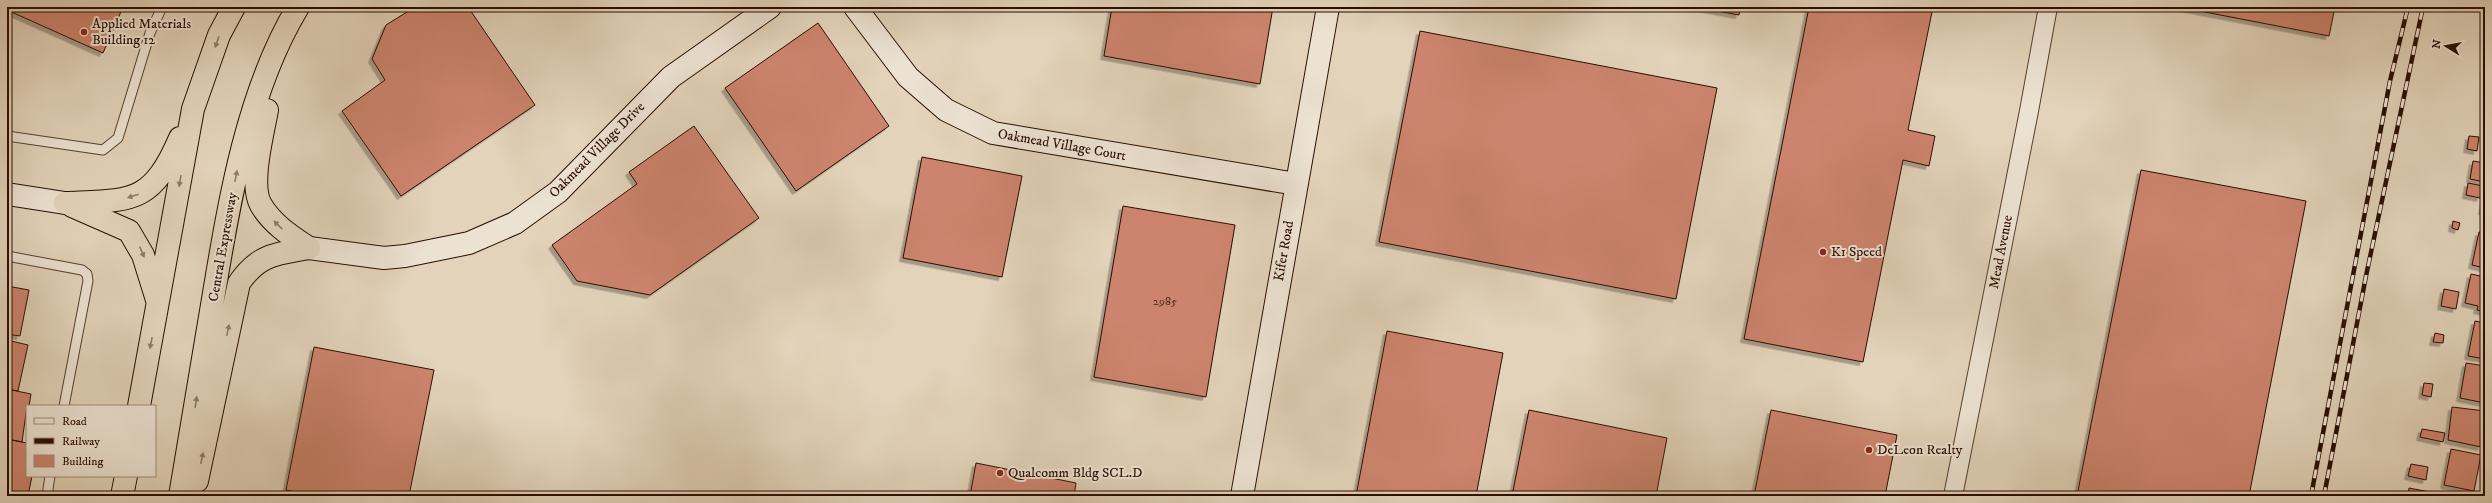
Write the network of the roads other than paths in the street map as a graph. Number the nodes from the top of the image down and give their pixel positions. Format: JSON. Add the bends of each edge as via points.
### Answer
{"nodes":[{"id":1,"x":162,"y":7,"type":"edge"},
{"id":2,"x":234,"y":7,"type":"edge"},
{"id":3,"x":298,"y":7,"type":"edge"},
{"id":4,"x":311,"y":7,"type":"edge"},
{"id":5,"x":770,"y":7,"type":"edge"},
{"id":6,"x":855,"y":7,"type":"edge"},
{"id":7,"x":1328,"y":7,"type":"edge"},
{"id":8,"x":2048,"y":7,"type":"edge"},
{"id":9,"x":193,"y":109,"type":"junction"},
{"id":10,"x":7,"y":136,"type":"edge"},
{"id":11,"x":1296,"y":184,"type":"junction"},
{"id":12,"x":7,"y":194,"type":"edge"},
{"id":13,"x":65,"y":203,"type":"junction"},
{"id":14,"x":309,"y":248,"type":"junction"},
{"id":15,"x":7,"y":256,"type":"edge"},
{"id":16,"x":159,"y":304,"type":"junction"},
{"id":17,"x":64,"y":405,"type":"edge"},
{"id":18,"x":140,"y":405,"type":"edge"},
{"id":19,"x":50,"y":477,"type":"edge"},
{"id":20,"x":126,"y":477,"type":"edge"},
{"id":21,"x":47,"y":496,"type":"edge"},
{"id":22,"x":122,"y":496,"type":"edge"},
{"id":23,"x":180,"y":496,"type":"edge"},
{"id":24,"x":194,"y":496,"type":"edge"},
{"id":25,"x":1242,"y":496,"type":"edge"},
{"id":26,"x":1953,"y":496,"type":"edge"}],
"edges":[{"from":1,"to":10,"type":"lane","via":[[150,33],[118,138],[103,150]]},
{"from":2,"to":9,"type":"highway","one_way":true,"via":[[219,35]]},
{"from":23,"to":3,"type":"highway","name":"Central Expressway","one_way":true,"via":[[238,162],[259,95],[286,27]]},
{"from":14,"to":4,"type":"highway","one_way":true,"via":[[284,231],[260,204],[257,181],[269,96]]},
{"from":5,"to":14,"type":"street","name":"Oakmead Village Drive","via":[[671,77],[558,192],[515,223],[468,243],[405,256],[384,258]]},
{"from":6,"to":11,"type":"street","name":"Oakmead Village Court","via":[[908,77],[946,110],[992,133]]},
{"from":7,"to":11,"type":"street","name":"Kifer Road"},
{"from":8,"to":26,"type":"street","name":"Mead Avenue"},
{"from":9,"to":13,"type":"highway","one_way":true,"via":[[171,159],[152,186],[133,196],[120,199]]},
{"from":9,"to":16,"type":"highway","one_way":true},
{"from":11,"to":25,"type":"street","name":"Kifer Road"},
{"from":12,"to":13,"type":"street"},
{"from":13,"to":16,"type":"highway","one_way":true,"via":[[129,231],[143,255]]},
{"from":24,"to":14,"type":"highway","one_way":true,"via":[[239,283],[251,267],[263,260],[281,253]]},
{"from":15,"to":17,"type":"lane","via":[[82,270],[87,274],[88,281]]},
{"from":16,"to":18,"type":"highway","one_way":true},
{"from":19,"to":21,"type":"lane"},
{"from":20,"to":22,"type":"highway"}]}
